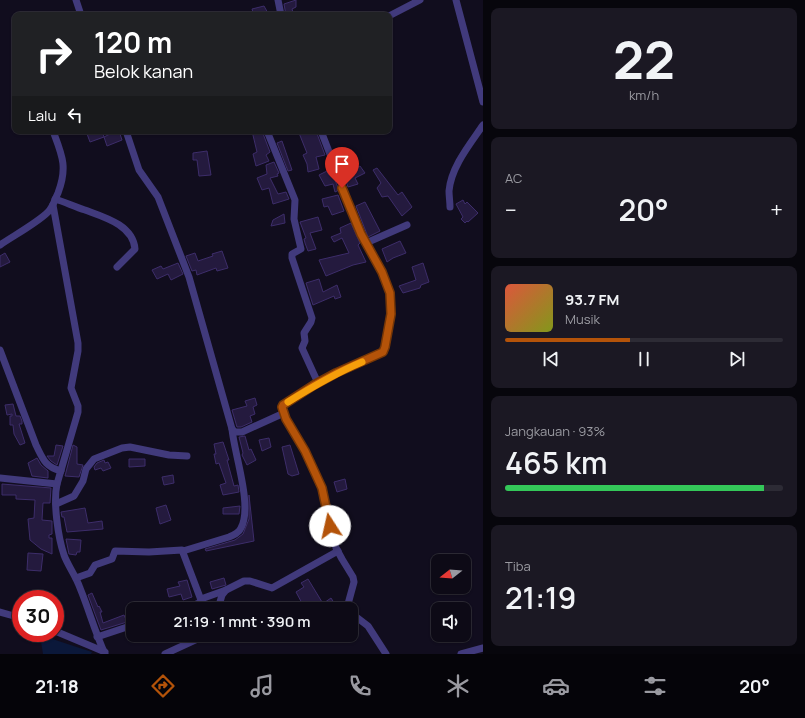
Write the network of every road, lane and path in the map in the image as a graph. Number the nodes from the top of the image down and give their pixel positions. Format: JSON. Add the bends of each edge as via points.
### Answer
{"nodes":[{"id":1,"x":76,"y":0,"type":"edge"},
{"id":2,"x":278,"y":0,"type":"edge"},
{"id":3,"x":420,"y":0,"type":"edge"},
{"id":4,"x":456,"y":0,"type":"edge"},
{"id":5,"x":80,"y":12,"type":"edge"},
{"id":6,"x":280,"y":12,"type":"edge"},
{"id":7,"x":392,"y":14,"type":"edge"},
{"id":8,"x":483,"y":102,"type":"edge"},
{"id":9,"x":483,"y":124,"type":"edge"},
{"id":10,"x":54,"y":134,"type":"edge"},
{"id":11,"x":127,"y":134,"type":"edge"},
{"id":12,"x":268,"y":134,"type":"edge"},
{"id":13,"x":322,"y":134,"type":"edge"},
{"id":14,"x":54,"y":202,"type":"junction"},
{"id":15,"x":450,"y":207,"type":"dead end"},
{"id":16,"x":407,"y":225,"type":"dead end"},
{"id":17,"x":366,"y":243,"type":"junction"},
{"id":18,"x":0,"y":246,"type":"edge"},
{"id":19,"x":117,"y":267,"type":"dead end"},
{"id":20,"x":0,"y":350,"type":"edge"},
{"id":21,"x":318,"y":383,"type":"junction"},
{"id":22,"x":284,"y":413,"type":"junction"},
{"id":23,"x":232,"y":429,"type":"junction"},
{"id":24,"x":187,"y":456,"type":"dead end"},
{"id":25,"x":61,"y":471,"type":"junction"},
{"id":26,"x":0,"y":478,"type":"edge"},
{"id":27,"x":57,"y":484,"type":"junction"},
{"id":28,"x":56,"y":504,"type":"junction"},
{"id":29,"x":183,"y":551,"type":"junction"},
{"id":30,"x":338,"y":551,"type":"junction"},
{"id":31,"x":76,"y":578,"type":"junction"},
{"id":32,"x":226,"y":590,"type":"junction"},
{"id":33,"x":201,"y":599,"type":"junction"},
{"id":34,"x":200,"y":602,"type":"edge"},
{"id":35,"x":220,"y":602,"type":"edge"},
{"id":36,"x":349,"y":602,"type":"edge"},
{"id":37,"x":0,"y":612,"type":"edge"},
{"id":38,"x":12,"y":615,"type":"edge"},
{"id":39,"x":358,"y":618,"type":"edge"},
{"id":40,"x":126,"y":627,"type":"edge"},
{"id":41,"x":64,"y":635,"type":"edge"},
{"id":42,"x":97,"y":637,"type":"junction"},
{"id":43,"x":191,"y":642,"type":"edge"},
{"id":44,"x":483,"y":648,"type":"edge"},
{"id":45,"x":105,"y":653,"type":"edge"},
{"id":46,"x":165,"y":654,"type":"edge"},
{"id":47,"x":386,"y":654,"type":"edge"},
{"id":48,"x":461,"y":654,"type":"edge"}],
"edges":[{"from":1,"to":5,"type":"street"},
{"from":2,"to":6,"type":"street"},
{"from":3,"to":7,"type":"street"},
{"from":4,"to":8,"type":"street"},
{"from":9,"to":15,"type":"street","via":[[451,178]]},
{"from":10,"to":14,"type":"street","via":[[64,167],[62,182]]},
{"from":11,"to":23,"type":"street","via":[[139,170],[158,198],[189,277]]},
{"from":12,"to":21,"type":"street","via":[[295,200],[294,219],[301,249],[292,254],[292,258],[312,318],[304,333],[306,341],[302,348]]},
{"from":13,"to":17,"type":"street","via":[[350,209]]},
{"from":14,"to":18,"type":"street","via":[[43,216]]},
{"from":14,"to":19,"type":"street","via":[[99,214],[118,224],[128,233],[133,240],[134,249]]},
{"from":14,"to":25,"type":"street","via":[[78,347],[71,388],[78,412]]},
{"from":16,"to":17,"type":"street"},
{"from":17,"to":21,"type":"street","via":[[390,293],[391,314],[384,350]]},
{"from":20,"to":25,"type":"street","via":[[36,445],[48,465]]},
{"from":21,"to":22,"type":"street","via":[[283,405]]},
{"from":22,"to":23,"type":"street","via":[[242,432],[235,432]]},
{"from":22,"to":30,"type":"street","via":[[322,488]]},
{"from":23,"to":29,"type":"street","via":[[242,480],[242,527],[229,537]]},
{"from":24,"to":28,"type":"street","via":[[122,448],[94,459],[86,469],[83,481],[74,496]]},
{"from":25,"to":27,"type":"street"},
{"from":26,"to":27,"type":"street"},
{"from":27,"to":28,"type":"street"},
{"from":28,"to":31,"type":"street","via":[[64,555]]},
{"from":29,"to":31,"type":"street","via":[[115,551],[112,559],[95,565],[90,573]]},
{"from":29,"to":33,"type":"street"},
{"from":30,"to":32,"type":"street","via":[[272,588],[247,581]]},
{"from":30,"to":36,"type":"street","via":[[353,577]]},
{"from":31,"to":42,"type":"street"},
{"from":32,"to":33,"type":"street"},
{"from":32,"to":35,"type":"street"},
{"from":33,"to":34,"type":"street"},
{"from":37,"to":38,"type":"street"},
{"from":39,"to":47,"type":"street","via":[[368,626]]},
{"from":40,"to":42,"type":"street"},
{"from":41,"to":45,"type":"street"},
{"from":42,"to":45,"type":"street"},
{"from":43,"to":46,"type":"street"},
{"from":44,"to":48,"type":"street"}]}
